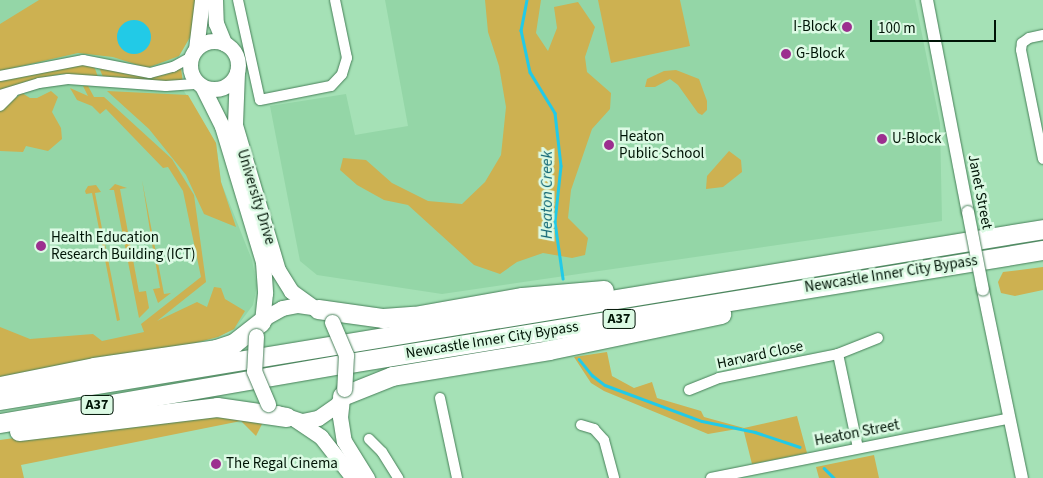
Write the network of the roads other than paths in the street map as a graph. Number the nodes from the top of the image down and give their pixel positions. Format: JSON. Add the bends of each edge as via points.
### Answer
{"nodes":[{"id":1,"x":202,"y":0,"type":"edge"},
{"id":2,"x":215,"y":0,"type":"edge"},
{"id":3,"x":238,"y":0,"type":"edge"},
{"id":4,"x":335,"y":0,"type":"edge"},
{"id":5,"x":927,"y":0,"type":"edge"},
{"id":6,"x":1043,"y":35,"type":"edge"},
{"id":7,"x":224,"y":43,"type":"junction"},
{"id":8,"x":193,"y":53,"type":"junction"},
{"id":9,"x":237,"y":72,"type":"junction"},
{"id":10,"x":0,"y":76,"type":"edge"},
{"id":11,"x":200,"y":86,"type":"junction"},
{"id":12,"x":20,"y":88,"type":"junction"},
{"id":13,"x":0,"y":95,"type":"edge"},
{"id":14,"x":0,"y":106,"type":"edge"},
{"id":15,"x":1043,"y":159,"type":"edge"},
{"id":16,"x":1043,"y":229,"type":"edge"},
{"id":17,"x":1043,"y":250,"type":"edge"},
{"id":18,"x":764,"y":276,"type":"junction"},
{"id":19,"x":838,"y":283,"type":"junction"},
{"id":20,"x":321,"y":313,"type":"junction"},
{"id":21,"x":260,"y":326,"type":"junction"},
{"id":22,"x":878,"y":338,"type":"dead end"},
{"id":23,"x":838,"y":354,"type":"junction"},
{"id":24,"x":0,"y":386,"type":"edge"},
{"id":25,"x":689,"y":390,"type":"dead end"},
{"id":26,"x":342,"y":394,"type":"junction"},
{"id":27,"x":440,"y":398,"type":"dead end"},
{"id":28,"x":0,"y":400,"type":"edge"},
{"id":29,"x":1010,"y":418,"type":"junction"},
{"id":30,"x":291,"y":419,"type":"junction"},
{"id":31,"x":0,"y":423,"type":"edge"},
{"id":32,"x":581,"y":424,"type":"dead end"},
{"id":33,"x":0,"y":434,"type":"edge"},
{"id":34,"x":369,"y":440,"type":"dead end"},
{"id":35,"x":858,"y":448,"type":"junction"},
{"id":36,"x":353,"y":478,"type":"edge"},
{"id":37,"x":367,"y":478,"type":"edge"},
{"id":38,"x":398,"y":478,"type":"edge"},
{"id":39,"x":457,"y":478,"type":"edge"},
{"id":40,"x":614,"y":478,"type":"edge"},
{"id":41,"x":711,"y":478,"type":"edge"},
{"id":42,"x":1022,"y":478,"type":"edge"}],
"edges":[{"from":1,"to":8,"type":"main road"},
{"from":2,"to":7,"type":"main road","via":[[214,16]]},
{"from":3,"to":4,"type":"street","via":[[260,100],[331,86],[342,74],[347,58]]},
{"from":5,"to":29,"type":"street","name":"Janet Street","bridge":true},
{"from":6,"to":15,"type":"street","via":[[1022,43],[1021,50]]},
{"from":7,"to":8,"type":"main road","via":[[207,42]]},
{"from":7,"to":9,"type":"main road","via":[[236,56]]},
{"from":8,"to":10,"type":"street","via":[[173,67],[150,73],[83,60]]},
{"from":8,"to":11,"type":"main road","via":[[190,72]]},
{"from":9,"to":11,"type":"main road","via":[[224,88]]},
{"from":9,"to":20,"type":"main road","name":"University Drive","via":[[235,125],[278,270],[291,291]]},
{"from":11,"to":12,"type":"street","via":[[68,79]]},
{"from":11,"to":21,"type":"main road","name":"University Drive","via":[[224,133],[262,262],[265,293]]},
{"from":12,"to":13,"type":"street"},
{"from":12,"to":14,"type":"street"},
{"from":16,"to":18,"type":"highway","name":"Newcastle Inner City Bypass","number":"A37"},
{"from":17,"to":19,"type":"highway","name":"Newcastle Inner City Bypass","number":"A37"},
{"from":18,"to":20,"type":"highway","via":[[718,276],[522,297],[414,316],[383,318]]},
{"from":18,"to":28,"type":"highway","name":"Newcastle Inner City Bypass","number":"A37"},
{"from":19,"to":26,"type":"highway","via":[[795,299],[628,335],[392,376]]},
{"from":19,"to":31,"type":"highway","name":"Newcastle Inner City Bypass","number":"A37"},
{"from":20,"to":21,"type":"main road","via":[[298,305],[282,308]]},
{"from":20,"to":26,"type":"main road","bridge":true,"via":[[346,355]]},
{"from":21,"to":24,"type":"highway","via":[[234,343],[216,349],[94,367]]},
{"from":21,"to":30,"type":"main road","bridge":true,"via":[[254,371],[268,404]]},
{"from":22,"to":23,"type":"street","name":"Harvard Close"},
{"from":23,"to":25,"type":"street","name":"Harvard Close","via":[[719,378]]},
{"from":23,"to":35,"type":"street"},
{"from":26,"to":30,"type":"main road","via":[[318,418]]},
{"from":26,"to":37,"type":"main road","via":[[340,417],[344,442]]},
{"from":27,"to":39,"type":"street"},
{"from":29,"to":35,"type":"street","name":"Heaton Street"},
{"from":29,"to":42,"type":"street","name":"Janet Street"},
{"from":30,"to":33,"type":"highway","via":[[217,407]]},
{"from":30,"to":36,"type":"main road","via":[[320,437]]},
{"from":32,"to":40,"type":"street","via":[[594,429],[604,440]]},
{"from":34,"to":38,"type":"street","via":[[382,452]]},
{"from":35,"to":41,"type":"street","name":"Heaton Street"}]}
